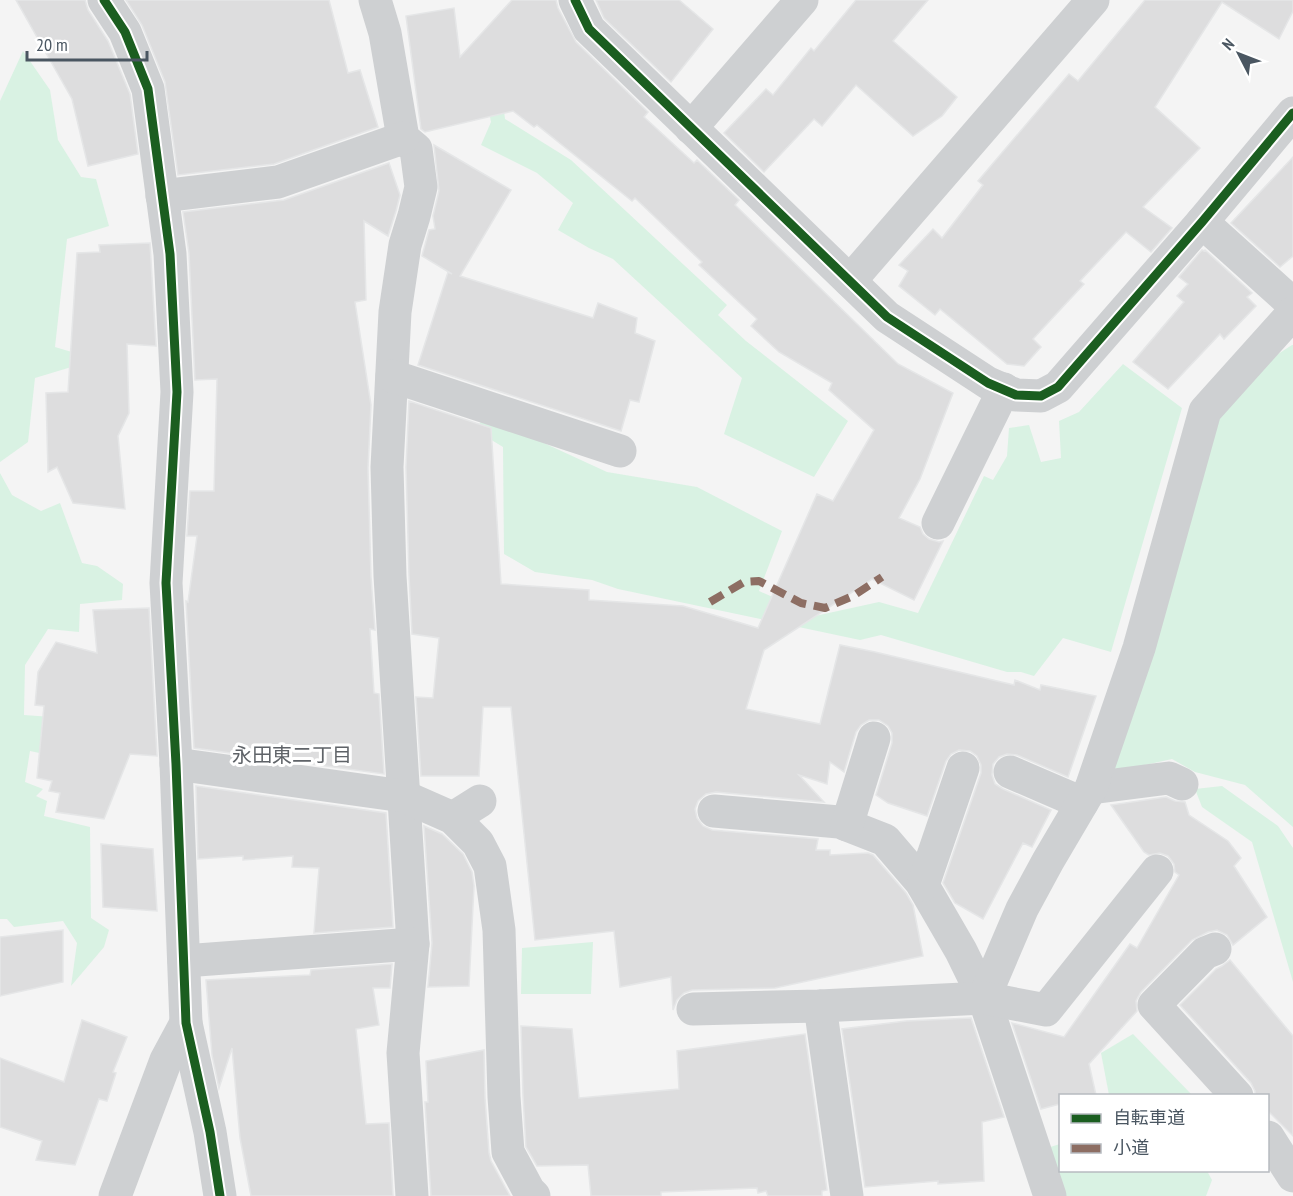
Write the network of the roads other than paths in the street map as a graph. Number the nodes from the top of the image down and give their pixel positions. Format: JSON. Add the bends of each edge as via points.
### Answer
{"nodes":[{"id":1,"x":104,"y":0,"type":"edge"},
{"id":2,"x":375,"y":0,"type":"edge"},
{"id":3,"x":575,"y":0,"type":"edge"},
{"id":4,"x":802,"y":0,"type":"edge"},
{"id":5,"x":1093,"y":0,"type":"edge"},
{"id":6,"x":1293,"y":112,"type":"edge"},
{"id":7,"x":691,"y":128,"type":"junction"},
{"id":8,"x":403,"y":138,"type":"junction"},
{"id":9,"x":162,"y":196,"type":"junction"},
{"id":10,"x":1202,"y":222,"type":"junction"},
{"id":11,"x":850,"y":281,"type":"junction"},
{"id":12,"x":1293,"y":304,"type":"edge"},
{"id":13,"x":1293,"y":313,"type":"edge"},
{"id":14,"x":392,"y":376,"type":"junction"},
{"id":15,"x":1004,"y":389,"type":"junction"},
{"id":16,"x":620,"y":451,"type":"dead end"},
{"id":17,"x":938,"y":523,"type":"dead end"},
{"id":18,"x":874,"y":738,"type":"dead end"},
{"id":19,"x":176,"y":764,"type":"junction"},
{"id":20,"x":963,"y":768,"type":"dead end"},
{"id":21,"x":1010,"y":771,"type":"dead end"},
{"id":22,"x":1182,"y":784,"type":"dead end"},
{"id":23,"x":1086,"y":795,"type":"junction"},
{"id":24,"x":403,"y":796,"type":"junction"},
{"id":25,"x":714,"y":811,"type":"dead end"},
{"id":26,"x":847,"y":825,"type":"junction"},
{"id":27,"x":1157,"y":871,"type":"dead end"},
{"id":28,"x":923,"y":885,"type":"junction"},
{"id":29,"x":413,"y":944,"type":"junction"},
{"id":30,"x":1215,"y":949,"type":"dead end"},
{"id":31,"x":184,"y":961,"type":"junction"},
{"id":32,"x":984,"y":998,"type":"junction"},
{"id":33,"x":820,"y":1005,"type":"junction"},
{"id":34,"x":693,"y":1009,"type":"dead end"},
{"id":35,"x":186,"y":1023,"type":"junction"},
{"id":36,"x":1236,"y":1094,"type":"edge"},
{"id":37,"x":1269,"y":1139,"type":"edge"},
{"id":38,"x":1293,"y":1176,"type":"edge"},
{"id":39,"x":115,"y":1196,"type":"edge"},
{"id":40,"x":220,"y":1196,"type":"edge"},
{"id":41,"x":412,"y":1196,"type":"edge"},
{"id":42,"x":534,"y":1196,"type":"edge"},
{"id":43,"x":847,"y":1196,"type":"edge"},
{"id":44,"x":1050,"y":1196,"type":"edge"}],
"edges":[{"from":1,"to":9,"type":"street","via":[[125,32],[148,89]]},
{"from":2,"to":8,"type":"street","via":[[385,33]]},
{"from":3,"to":7,"type":"street","via":[[589,29]]},
{"from":4,"to":7,"type":"street"},
{"from":5,"to":11,"type":"street"},
{"from":6,"to":10,"type":"street"},
{"from":7,"to":11,"type":"street"},
{"from":8,"to":9,"type":"street","via":[[278,182]]},
{"from":8,"to":14,"type":"street","via":[[416,148],[421,187],[405,245],[395,312]]},
{"from":9,"to":19,"type":"street","via":[[170,254],[177,392],[166,583]]},
{"from":10,"to":12,"type":"street"},
{"from":10,"to":15,"type":"street","via":[[1058,387],[1041,396],[1016,395]]},
{"from":11,"to":15,"type":"street","via":[[887,316]]},
{"from":13,"to":23,"type":"street","via":[[1205,411],[1139,648]]},
{"from":14,"to":16,"type":"street"},
{"from":14,"to":24,"type":"street","via":[[387,467]]},
{"from":15,"to":17,"type":"street"},
{"from":18,"to":26,"type":"street"},
{"from":19,"to":24,"type":"street"},
{"from":19,"to":31,"type":"street"},
{"from":20,"to":28,"type":"street"},
{"from":21,"to":23,"type":"street"},
{"from":22,"to":23,"type":"street","via":[[1169,778]]},
{"from":23,"to":32,"type":"street","via":[[1022,909]]},
{"from":24,"to":29,"type":"street"},
{"from":24,"to":42,"type":"street","via":[[466,810],[490,866],[499,930],[508,1152]]},
{"from":25,"to":26,"type":"street"},
{"from":26,"to":28,"type":"street","via":[[885,840]]},
{"from":27,"to":32,"type":"street","via":[[1046,1010]]},
{"from":28,"to":32,"type":"street"},
{"from":29,"to":31,"type":"street"},
{"from":29,"to":41,"type":"street","via":[[402,1053]]},
{"from":30,"to":36,"type":"street","via":[[1205,953],[1154,1005]]},
{"from":31,"to":35,"type":"street"},
{"from":32,"to":33,"type":"street"},
{"from":32,"to":44,"type":"street"},
{"from":33,"to":34,"type":"street"},
{"from":33,"to":43,"type":"street"},
{"from":35,"to":39,"type":"street","via":[[166,1060]]},
{"from":35,"to":40,"type":"street"},
{"from":37,"to":38,"type":"street"}]}
